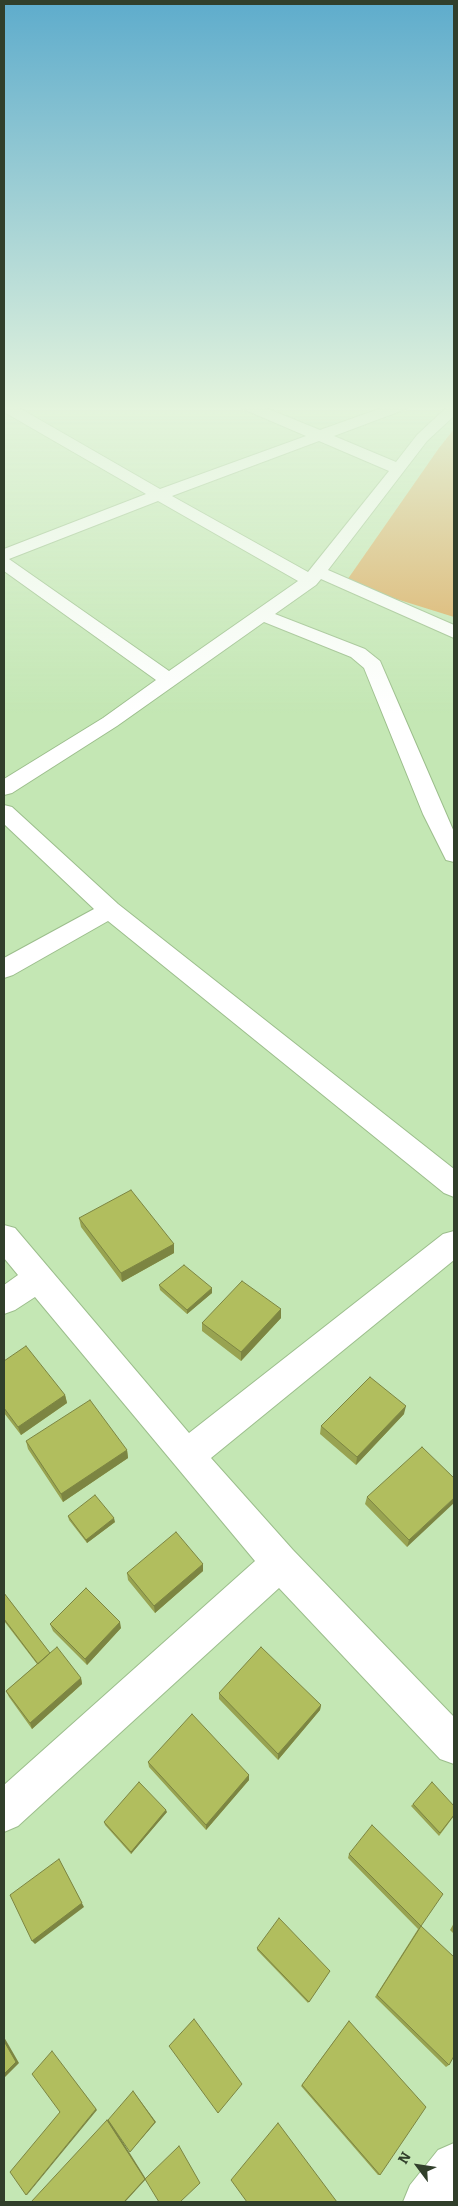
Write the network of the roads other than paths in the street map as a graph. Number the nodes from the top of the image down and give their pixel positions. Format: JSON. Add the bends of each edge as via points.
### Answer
{"nodes":[{"id":1,"x":123,"y":509,"type":"edge"},
{"id":2,"x":186,"y":509,"type":"edge"},
{"id":3,"x":368,"y":509,"type":"edge"},
{"id":4,"x":4,"y":555,"type":"edge"},
{"id":5,"x":4,"y":563,"type":"edge"},
{"id":6,"x":315,"y":577,"type":"junction"},
{"id":7,"x":264,"y":616,"type":"junction"},
{"id":8,"x":454,"y":632,"type":"edge"},
{"id":9,"x":170,"y":681,"type":"junction"},
{"id":10,"x":4,"y":788,"type":"edge"},
{"id":11,"x":4,"y":812,"type":"edge"},
{"id":12,"x":454,"y":855,"type":"edge"},
{"id":13,"x":110,"y":910,"type":"junction"},
{"id":14,"x":4,"y":969,"type":"edge"},
{"id":15,"x":454,"y":1185,"type":"edge"},
{"id":16,"x":4,"y":1237,"type":"edge"},
{"id":17,"x":454,"y":1243,"type":"edge"},
{"id":18,"x":39,"y":1278,"type":"junction"},
{"id":19,"x":4,"y":1301,"type":"edge"},
{"id":20,"x":187,"y":1456,"type":"junction"},
{"id":21,"x":280,"y":1563,"type":"junction"},
{"id":22,"x":454,"y":1745,"type":"edge"},
{"id":23,"x":4,"y":1812,"type":"edge"},
{"id":24,"x":454,"y":2166,"type":"edge"},
{"id":25,"x":427,"y":2202,"type":"edge"}],
"edges":[{"from":1,"to":4,"type":"street"},
{"from":2,"to":6,"type":"street"},
{"from":3,"to":6,"type":"street"},
{"from":5,"to":9,"type":"street"},
{"from":6,"to":7,"type":"street"},
{"from":6,"to":8,"type":"street"},
{"from":7,"to":9,"type":"street"},
{"from":7,"to":12,"type":"street","via":[[358,653],[373,665]]},
{"from":9,"to":10,"type":"street"},
{"from":11,"to":13,"type":"street"},
{"from":13,"to":14,"type":"street"},
{"from":13,"to":15,"type":"street"},
{"from":16,"to":18,"type":"street"},
{"from":17,"to":20,"type":"street"},
{"from":18,"to":19,"type":"street"},
{"from":18,"to":20,"type":"street"},
{"from":20,"to":21,"type":"street"},
{"from":21,"to":22,"type":"street"},
{"from":21,"to":23,"type":"street"},
{"from":24,"to":25,"type":"street"}]}
